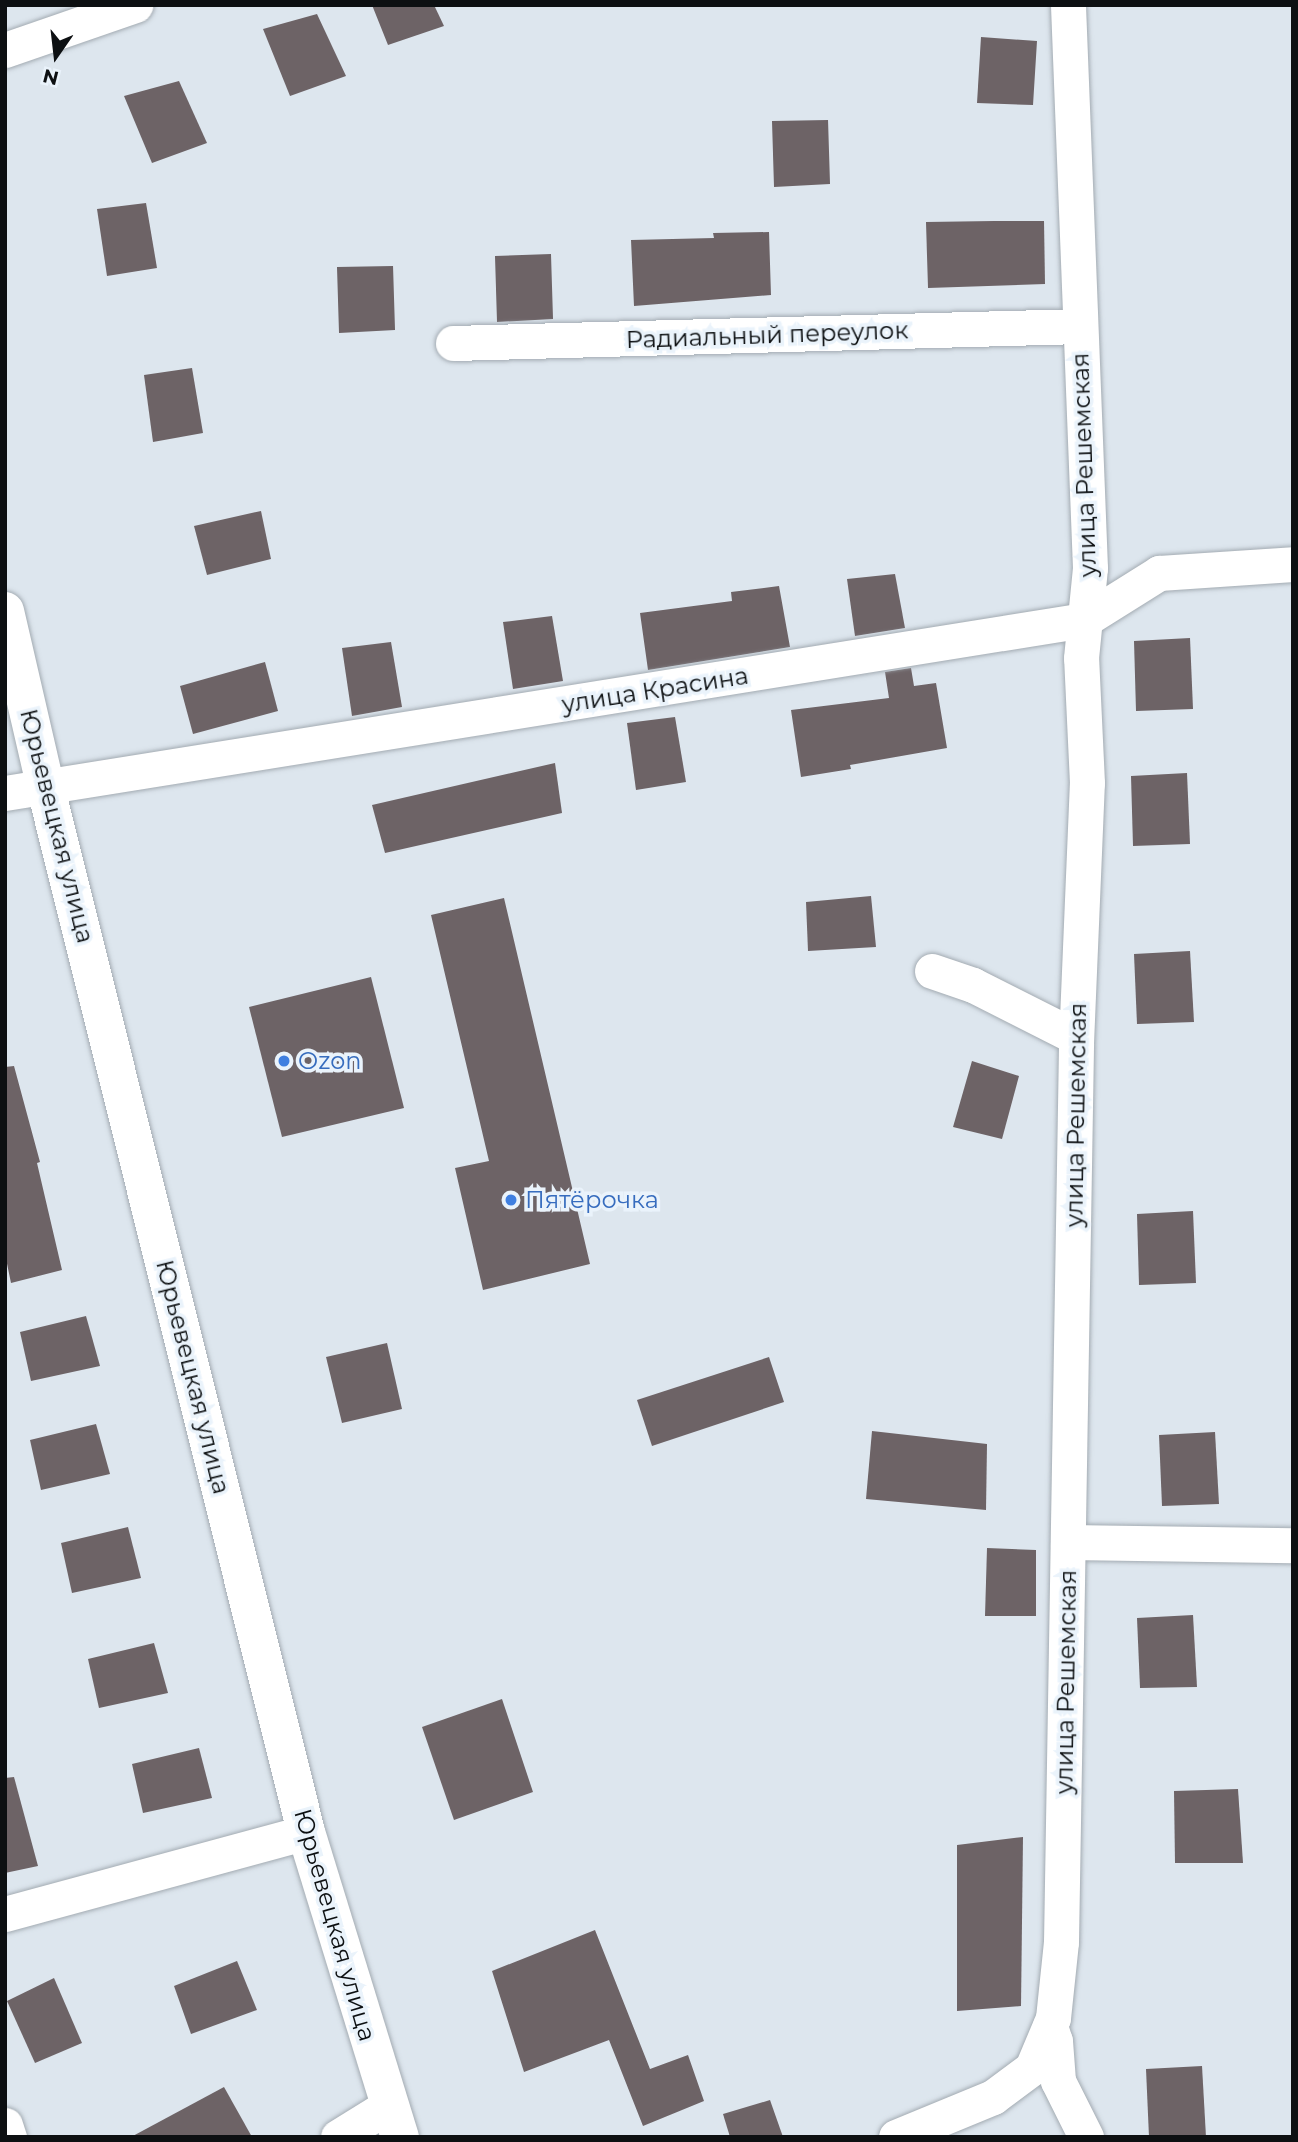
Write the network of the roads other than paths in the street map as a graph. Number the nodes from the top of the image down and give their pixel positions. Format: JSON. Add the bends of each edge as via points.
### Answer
{"nodes":[{"id":1,"x":135,"y":5,"type":"edge"},
{"id":2,"x":1068,"y":5,"type":"edge"},
{"id":3,"x":5,"y":50,"type":"edge"},
{"id":4,"x":1080,"y":326,"type":"junction"},
{"id":5,"x":453,"y":343,"type":"dead end"},
{"id":6,"x":1293,"y":564,"type":"edge"},
{"id":7,"x":5,"y":611,"type":"edge"},
{"id":8,"x":1084,"y":620,"type":"junction"},
{"id":9,"x":46,"y":789,"type":"junction"},
{"id":10,"x":5,"y":793,"type":"edge"},
{"id":11,"x":932,"y":971,"type":"dead end"},
{"id":12,"x":1076,"y":1037,"type":"junction"},
{"id":13,"x":1068,"y":1542,"type":"junction"},
{"id":14,"x":1293,"y":1545,"type":"edge"},
{"id":15,"x":306,"y":1832,"type":"junction"},
{"id":16,"x":5,"y":1914,"type":"edge"},
{"id":17,"x":1050,"y":2026,"type":"junction"},
{"id":18,"x":1058,"y":2081,"type":"junction"},
{"id":19,"x":394,"y":2121,"type":"edge"},
{"id":20,"x":5,"y":2125,"type":"edge"},
{"id":21,"x":9,"y":2137,"type":"edge"},
{"id":22,"x":338,"y":2137,"type":"edge"},
{"id":23,"x":896,"y":2137,"type":"edge"},
{"id":24,"x":1059,"y":2137,"type":"edge"},
{"id":25,"x":1086,"y":2137,"type":"edge"}],
"edges":[{"from":1,"to":3,"type":"street"},
{"from":2,"to":4,"type":"street","name":"улица Решемская"},
{"from":4,"to":5,"type":"street","name":"Радиальный переулок"},
{"from":4,"to":8,"type":"street","name":"улица Решемская","via":[[1090,568]]},
{"from":6,"to":8,"type":"street","name":"улица Красина","via":[[1159,573]]},
{"from":7,"to":9,"type":"main road","name":"Юрьевецкая улица"},
{"from":8,"to":9,"type":"street","name":"улица Красина"},
{"from":8,"to":12,"type":"street","name":"улица Решемская","via":[[1081,658],[1087,783]]},
{"from":9,"to":10,"type":"street","name":"улица Красина"},
{"from":9,"to":15,"type":"main road","name":"Юрьевецкая улица"},
{"from":11,"to":12,"type":"street","via":[[972,985]]},
{"from":12,"to":13,"type":"street","name":"улица Решемская"},
{"from":13,"to":14,"type":"street"},
{"from":13,"to":17,"type":"street","name":"улица Решемская","via":[[1061,1942]]},
{"from":15,"to":16,"type":"street"},
{"from":15,"to":19,"type":"main road","name":"Юрьевецкая улица"},
{"from":17,"to":18,"type":"street"},
{"from":17,"to":23,"type":"street","name":"улица Решемская","via":[[1032,2068],[993,2097]]},
{"from":18,"to":24,"type":"street"},
{"from":18,"to":25,"type":"street"},
{"from":19,"to":22,"type":"street"},
{"from":20,"to":21,"type":"street"}]}
